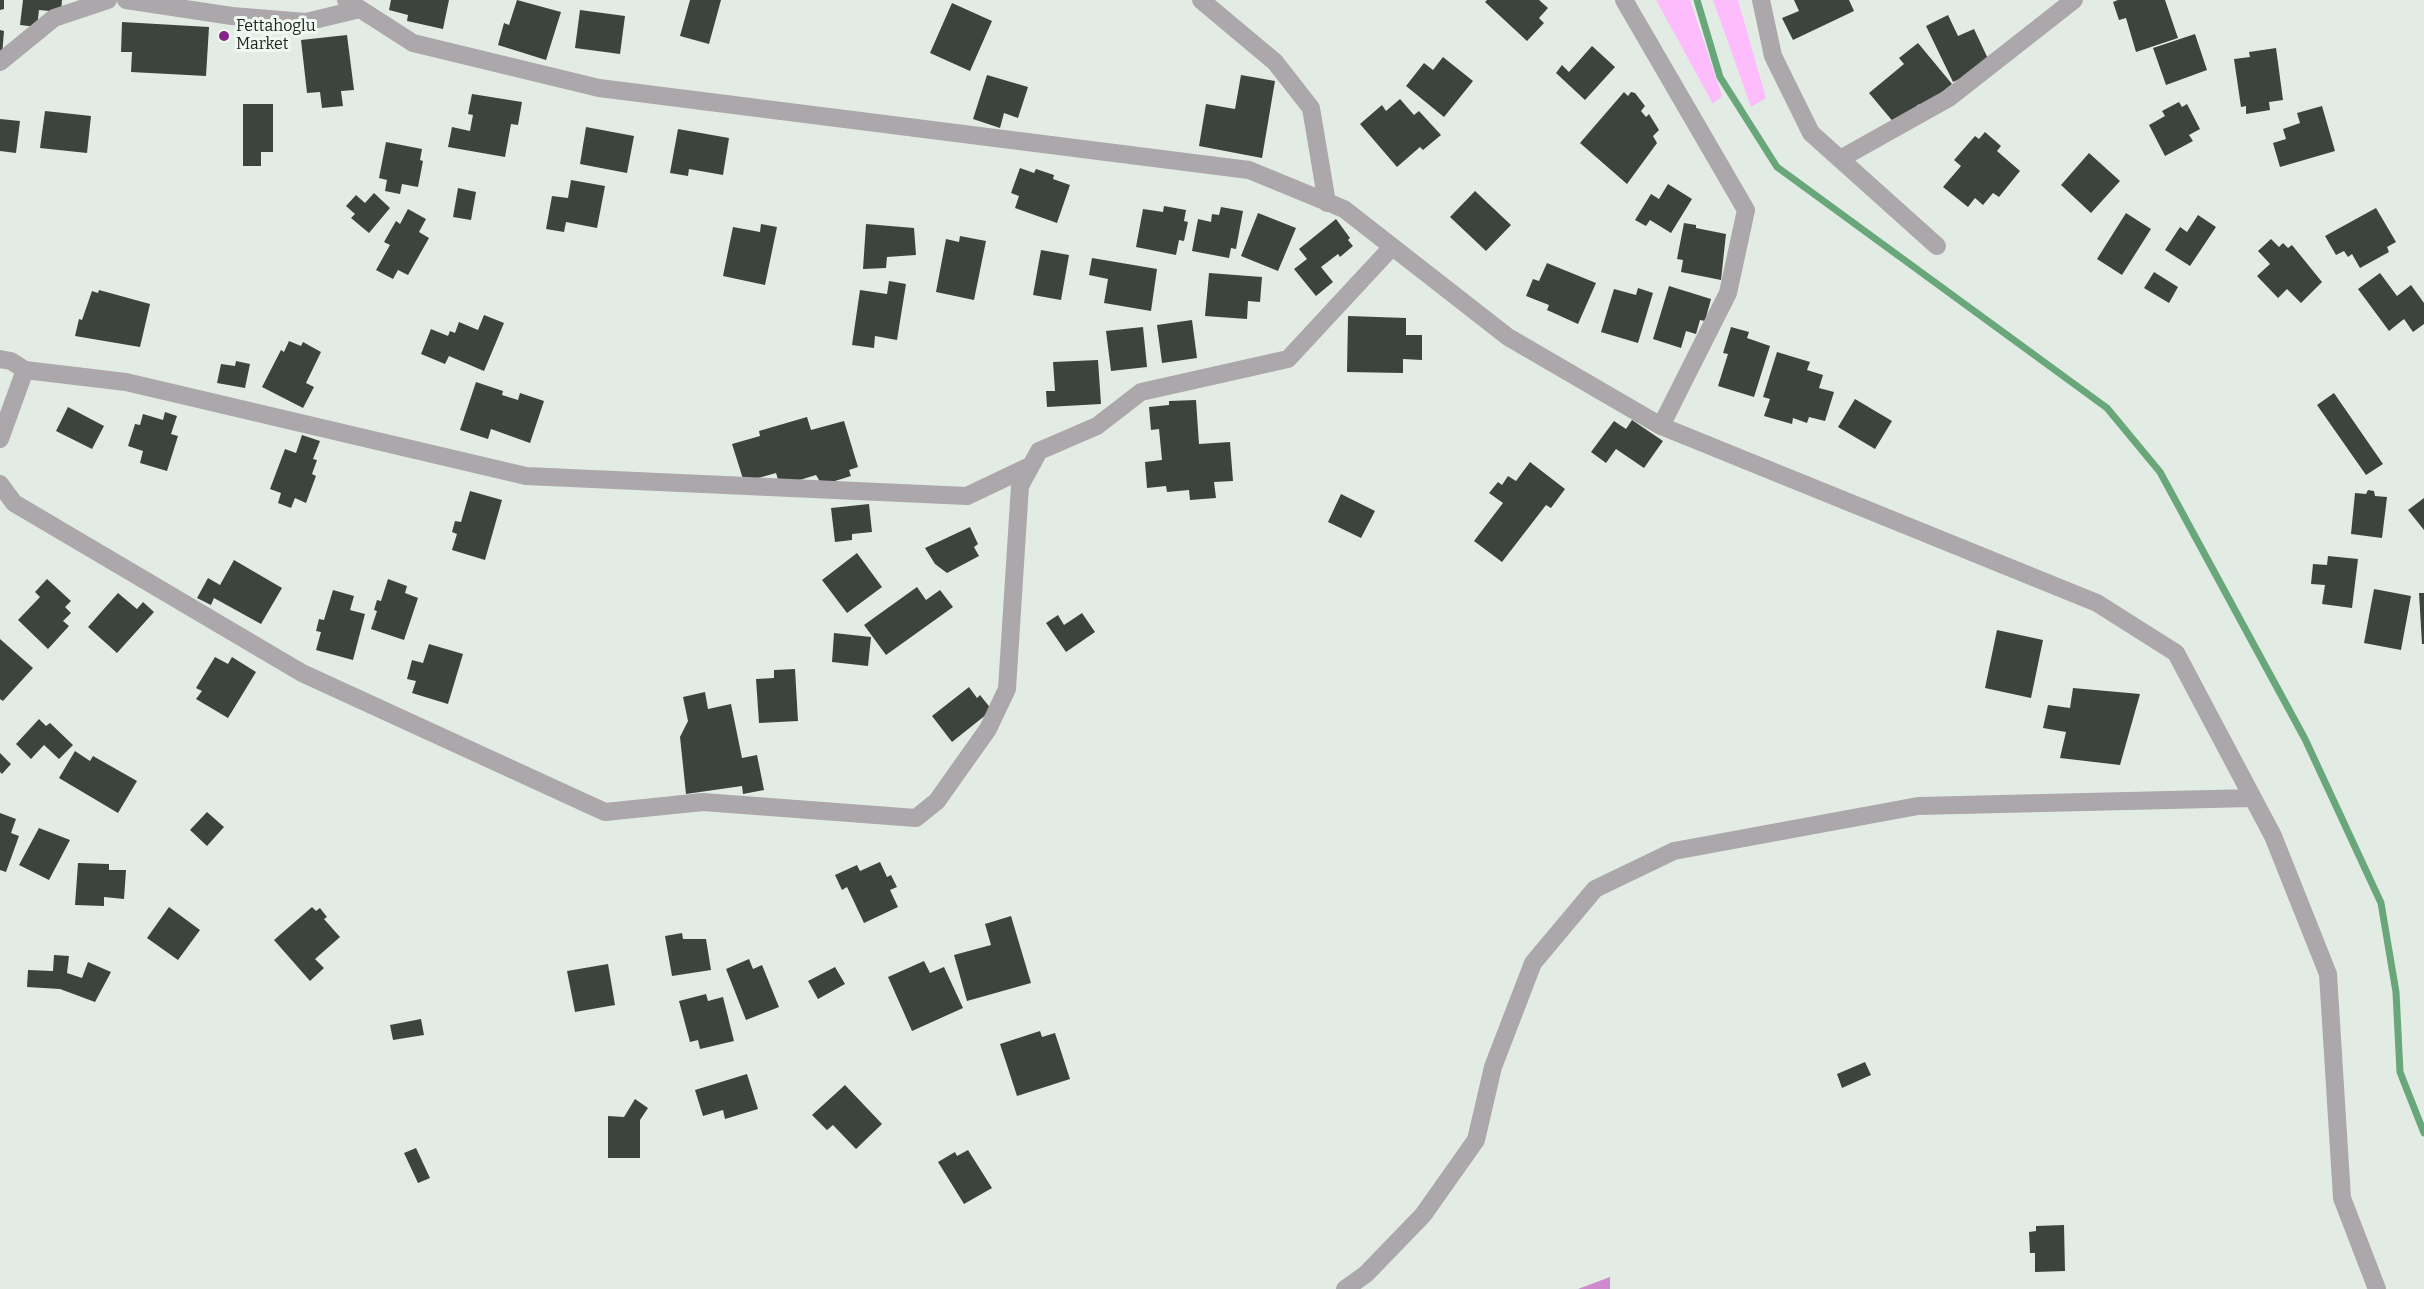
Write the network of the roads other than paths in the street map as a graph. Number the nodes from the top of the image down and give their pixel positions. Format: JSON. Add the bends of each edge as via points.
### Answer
{"nodes":[{"id":1,"x":108,"y":0,"type":"edge"},
{"id":2,"x":126,"y":0,"type":"edge"},
{"id":3,"x":1201,"y":0,"type":"edge"},
{"id":4,"x":1624,"y":0,"type":"edge"},
{"id":5,"x":1761,"y":0,"type":"edge"},
{"id":6,"x":2074,"y":0,"type":"edge"},
{"id":7,"x":353,"y":4,"type":"edge"},
{"id":8,"x":0,"y":62,"type":"edge"},
{"id":9,"x":1840,"y":159,"type":"junction"},
{"id":10,"x":1328,"y":203,"type":"junction"},
{"id":11,"x":1937,"y":246,"type":"dead end"},
{"id":12,"x":1392,"y":247,"type":"junction"},
{"id":13,"x":0,"y":359,"type":"edge"},
{"id":14,"x":25,"y":370,"type":"junction"},
{"id":15,"x":1661,"y":426,"type":"junction"},
{"id":16,"x":0,"y":439,"type":"edge"},
{"id":17,"x":1028,"y":467,"type":"junction"},
{"id":18,"x":0,"y":484,"type":"edge"},
{"id":19,"x":2253,"y":798,"type":"junction"},
{"id":20,"x":1346,"y":1289,"type":"edge"},
{"id":21,"x":2377,"y":1289,"type":"edge"}],
"edges":[{"from":1,"to":8,"type":"street","via":[[54,18]]},
{"from":2,"to":7,"type":"street","via":[[232,16],[306,22]]},
{"from":3,"to":10,"type":"street","via":[[1275,62],[1311,108]]},
{"from":4,"to":15,"type":"street","via":[[1746,210],[1728,292]]},
{"from":5,"to":9,"type":"street","via":[[1773,56],[1811,133]]},
{"from":6,"to":9,"type":"street","via":[[1949,98]]},
{"from":7,"to":10,"type":"street","via":[[413,43],[599,88],[1249,170]]},
{"from":9,"to":11,"type":"street"},
{"from":10,"to":12,"type":"street","via":[[1344,209]]},
{"from":12,"to":15,"type":"street","via":[[1508,337]]},
{"from":12,"to":17,"type":"street","via":[[1288,359],[1141,392],[1097,426],[1039,451]]},
{"from":13,"to":14,"type":"street"},
{"from":14,"to":16,"type":"street"},
{"from":14,"to":17,"type":"street","via":[[126,382],[526,476],[967,496]]},
{"from":15,"to":19,"type":"street","via":[[2097,603],[2176,653]]},
{"from":17,"to":18,"type":"street","via":[[1020,486],[1007,689],[988,729],[938,801],[916,818],[703,802],[605,812],[302,673],[14,503]]},
{"from":19,"to":20,"type":"street","via":[[1918,806],[1674,851],[1595,890],[1533,963],[1493,1067],[1476,1140],[1423,1215],[1366,1274]]},
{"from":19,"to":21,"type":"street","via":[[2328,974],[2342,1198]]}]}
